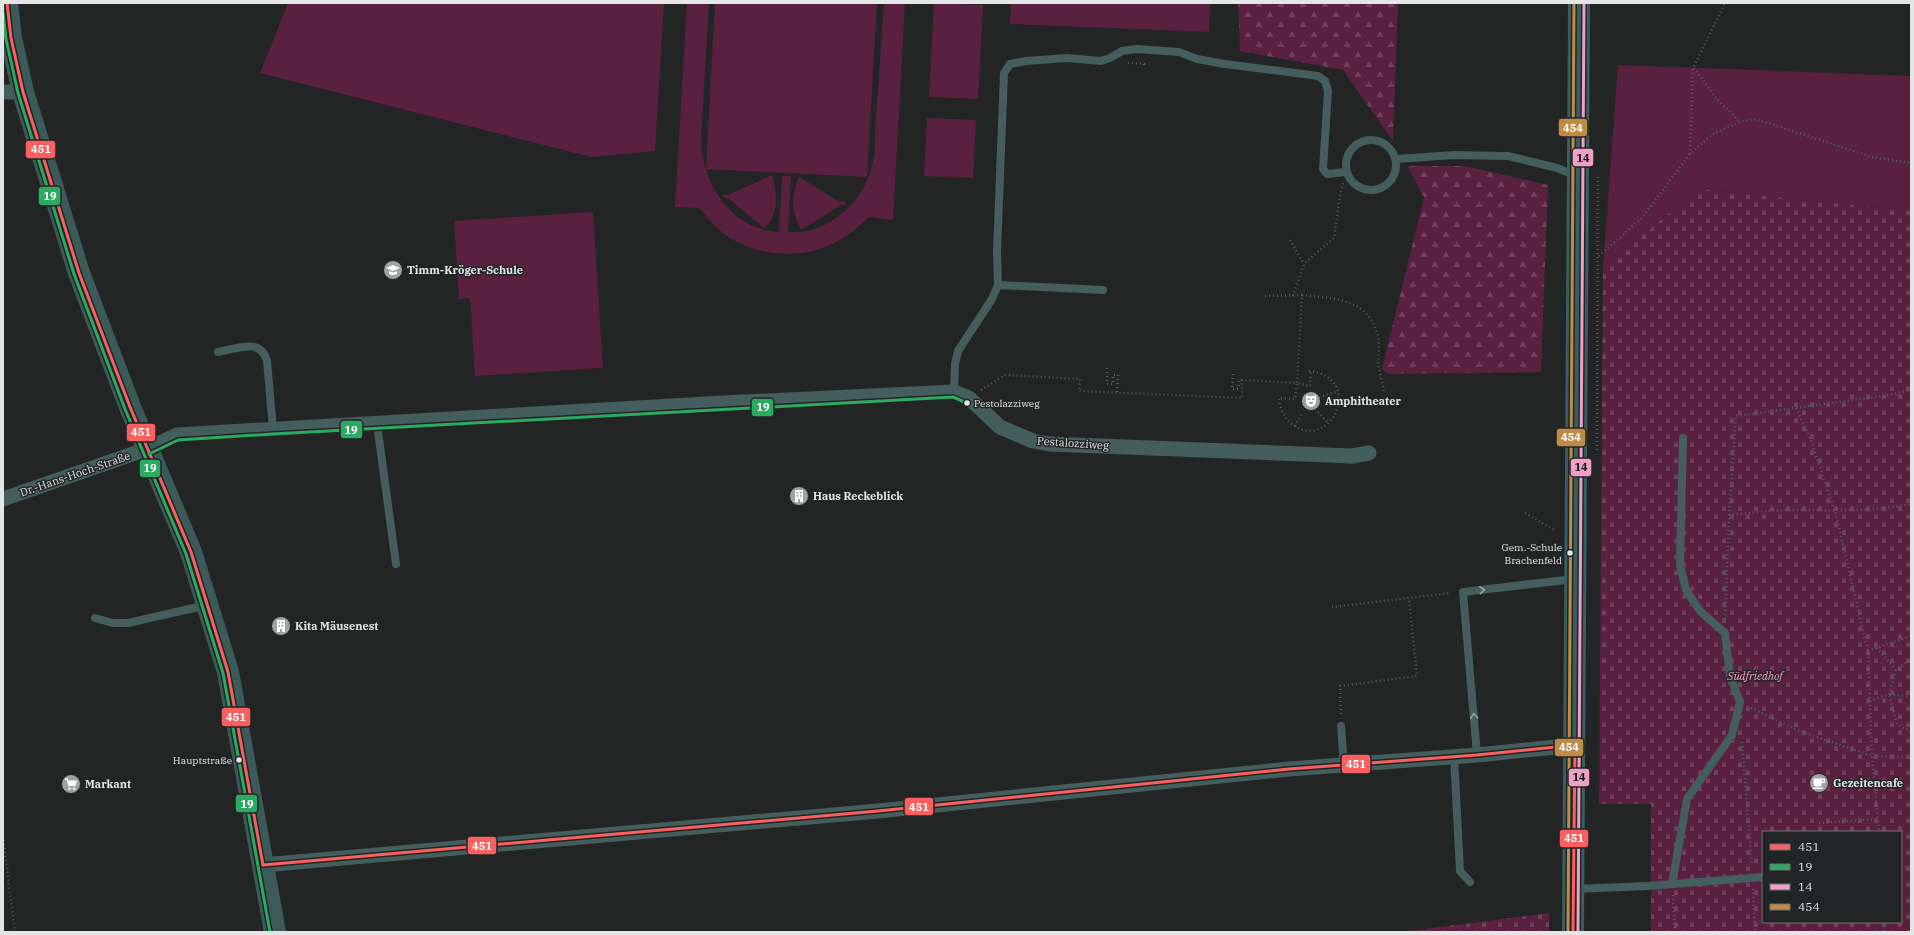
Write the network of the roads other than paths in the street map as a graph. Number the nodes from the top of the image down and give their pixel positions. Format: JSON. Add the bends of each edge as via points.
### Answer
{"nodes":[{"id":1,"x":7,"y":3,"type":"edge"},
{"id":2,"x":1579,"y":3,"type":"edge"},
{"id":3,"x":13,"y":92,"type":"edge"},
{"id":4,"x":1396,"y":159,"type":"junction"},
{"id":5,"x":1346,"y":172,"type":"junction"},
{"id":6,"x":1578,"y":176,"type":"junction"},
{"id":7,"x":998,"y":285,"type":"junction"},
{"id":8,"x":1103,"y":290,"type":"dead end"},
{"id":9,"x":218,"y":352,"type":"dead end"},
{"id":10,"x":954,"y":392,"type":"junction"},
{"id":11,"x":377,"y":424,"type":"junction"},
{"id":12,"x":273,"y":429,"type":"junction"},
{"id":13,"x":1683,"y":438,"type":"dead end"},
{"id":14,"x":148,"y":449,"type":"junction"},
{"id":15,"x":1369,"y":452,"type":"dead end"},
{"id":16,"x":3,"y":498,"type":"edge"},
{"id":17,"x":396,"y":564,"type":"dead end"},
{"id":18,"x":1576,"y":579,"type":"junction"},
{"id":19,"x":208,"y":605,"type":"junction"},
{"id":20,"x":95,"y":618,"type":"dead end"},
{"id":21,"x":1342,"y":726,"type":"road end"},
{"id":22,"x":1575,"y":745,"type":"junction"},
{"id":23,"x":1477,"y":755,"type":"junction"},
{"id":24,"x":1454,"y":756,"type":"junction"},
{"id":25,"x":1344,"y":766,"type":"junction"},
{"id":26,"x":263,"y":865,"type":"junction"},
{"id":27,"x":1762,"y":877,"type":"edge"},
{"id":28,"x":1470,"y":882,"type":"dead end"},
{"id":29,"x":1672,"y":884,"type":"junction"},
{"id":30,"x":1574,"y":889,"type":"junction"},
{"id":31,"x":275,"y":932,"type":"edge"},
{"id":32,"x":1573,"y":932,"type":"edge"}],
"edges":[{"from":1,"to":3,"type":"street"},
{"from":2,"to":6,"type":"main road"},
{"from":3,"to":14,"type":"street","via":[[79,273]]},
{"from":4,"to":5,"type":"lane","via":[[1396,172],[1388,184],[1372,191],[1353,184]]},
{"from":4,"to":5,"type":"lane","via":[[1387,146],[1371,140],[1354,146],[1346,158]]},
{"from":4,"to":6,"type":"lane","via":[[1454,154],[1508,156],[1558,168]]},
{"from":5,"to":7,"type":"lane","via":[[1328,174],[1323,169],[1328,91],[1325,81],[1318,76],[1218,63],[1179,52],[1138,49],[1122,51],[1101,61],[1067,58],[1010,64],[1004,73]]},
{"from":6,"to":18,"type":"main road"},
{"from":7,"to":8,"type":"lane"},
{"from":7,"to":10,"type":"lane","via":[[958,351]]},
{"from":9,"to":12,"type":"lane","via":[[252,346],[260,348],[265,354]]},
{"from":10,"to":11,"type":"street","name":"Pestalozziweg"},
{"from":10,"to":15,"type":"street","name":"Pestalozziweg","via":[[969,398],[1000,428],[1033,441],[1049,444],[1352,456]]},
{"from":11,"to":12,"type":"street","name":"Pestalozziweg"},
{"from":11,"to":17,"type":"lane"},
{"from":12,"to":14,"type":"street","name":"Pestalozziweg","via":[[177,435]]},
{"from":13,"to":29,"type":"lane","via":[[1680,565],[1686,590],[1700,611],[1725,633],[1730,676],[1740,702],[1732,735],[1687,799]]},
{"from":14,"to":16,"type":"street","name":"Dr.-Hans-Hoch-Straße"},
{"from":14,"to":19,"type":"street","via":[[191,552]]},
{"from":18,"to":22,"type":"main road"},
{"from":23,"to":18,"type":"lane","one_way":true,"via":[[1463,592]]},
{"from":19,"to":20,"type":"lane","via":[[128,624]]},
{"from":19,"to":26,"type":"street","via":[[228,672]]},
{"from":21,"to":25,"type":"lane"},
{"from":22,"to":23,"type":"street"},
{"from":22,"to":30,"type":"main road"},
{"from":23,"to":24,"type":"street"},
{"from":24,"to":25,"type":"street"},
{"from":24,"to":28,"type":"lane","via":[[1460,871]]},
{"from":25,"to":26,"type":"street","via":[[1289,769],[878,811]]},
{"from":26,"to":31,"type":"street"},
{"from":27,"to":29,"type":"lane"},
{"from":29,"to":30,"type":"lane"},
{"from":30,"to":32,"type":"main road"}]}
